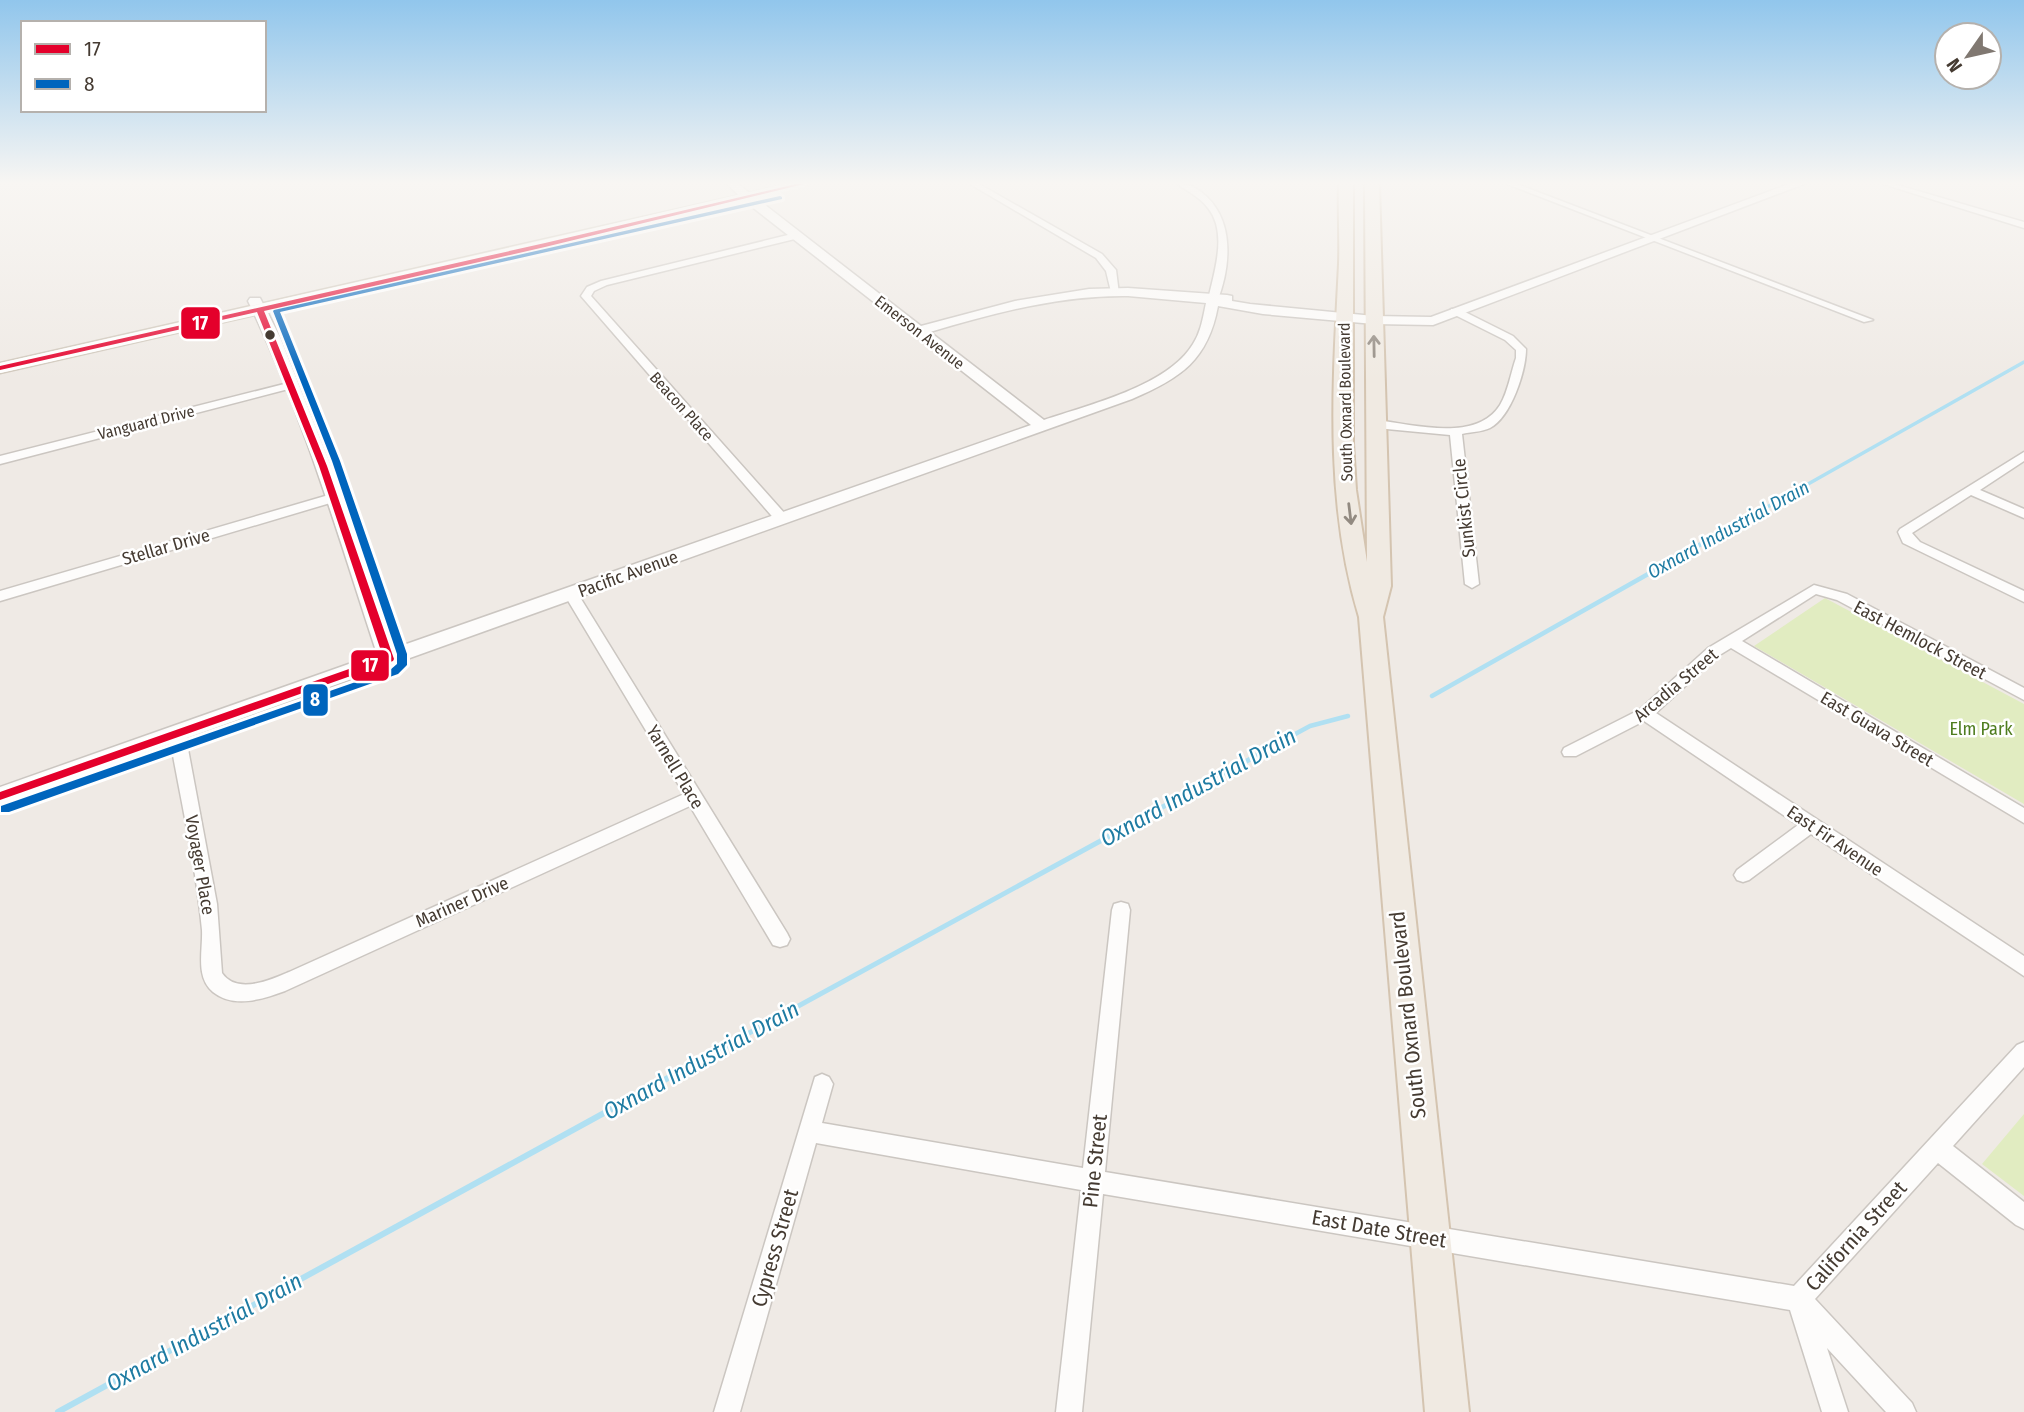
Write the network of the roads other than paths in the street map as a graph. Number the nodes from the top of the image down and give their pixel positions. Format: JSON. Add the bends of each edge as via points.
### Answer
{"nodes":[{"id":1,"x":487,"y":250,"type":"edge"},
{"id":2,"x":504,"y":250,"type":"edge"},
{"id":3,"x":739,"y":250,"type":"edge"},
{"id":4,"x":814,"y":250,"type":"edge"},
{"id":5,"x":1088,"y":250,"type":"edge"},
{"id":6,"x":1221,"y":250,"type":"edge"},
{"id":7,"x":1347,"y":250,"type":"edge"},
{"id":8,"x":1373,"y":250,"type":"edge"},
{"id":9,"x":1624,"y":250,"type":"edge"},
{"id":10,"x":1683,"y":250,"type":"edge"},
{"id":11,"x":1116,"y":292,"type":"junction"},
{"id":12,"x":1213,"y":300,"type":"junction"},
{"id":13,"x":258,"y":305,"type":"junction"},
{"id":14,"x":224,"y":308,"type":"junction"},
{"id":15,"x":1344,"y":313,"type":"junction"},
{"id":16,"x":1450,"y":313,"type":"junction"},
{"id":17,"x":1374,"y":316,"type":"junction"},
{"id":18,"x":1868,"y":320,"type":"dead end"},
{"id":19,"x":182,"y":327,"type":"junction"},
{"id":20,"x":919,"y":331,"type":"junction"},
{"id":21,"x":0,"y":359,"type":"edge"},
{"id":22,"x":0,"y":368,"type":"edge"},
{"id":23,"x":292,"y":385,"type":"junction"},
{"id":24,"x":1376,"y":424,"type":"junction"},
{"id":25,"x":1042,"y":426,"type":"junction"},
{"id":26,"x":1456,"y":432,"type":"junction"},
{"id":27,"x":2024,"y":456,"type":"edge"},
{"id":28,"x":0,"y":460,"type":"edge"},
{"id":29,"x":1970,"y":490,"type":"junction"},
{"id":30,"x":332,"y":498,"type":"junction"},
{"id":31,"x":2024,"y":514,"type":"edge"},
{"id":32,"x":782,"y":519,"type":"junction"},
{"id":33,"x":1472,"y":583,"type":"dead end"},
{"id":34,"x":1814,"y":589,"type":"joint"},
{"id":35,"x":571,"y":594,"type":"junction"},
{"id":36,"x":0,"y":596,"type":"edge"},
{"id":37,"x":2024,"y":597,"type":"edge"},
{"id":38,"x":1371,"y":617,"type":"junction"},
{"id":39,"x":1731,"y":641,"type":"junction"},
{"id":40,"x":389,"y":659,"type":"junction"},
{"id":41,"x":2024,"y":695,"type":"edge"},
{"id":42,"x":1646,"y":714,"type":"junction"},
{"id":43,"x":177,"y":733,"type":"junction"},
{"id":44,"x":1570,"y":752,"type":"dead end"},
{"id":45,"x":0,"y":796,"type":"edge"},
{"id":46,"x":694,"y":797,"type":"junction"},
{"id":47,"x":2024,"y":816,"type":"edge"},
{"id":48,"x":1810,"y":825,"type":"junction"},
{"id":49,"x":1743,"y":875,"type":"dead end"},
{"id":50,"x":1121,"y":910,"type":"dead end"},
{"id":51,"x":780,"y":939,"type":"dead end"},
{"id":52,"x":2024,"y":967,"type":"edge"},
{"id":53,"x":228,"y":990,"type":"joint"},
{"id":54,"x":2024,"y":1052,"type":"edge"},
{"id":55,"x":822,"y":1084,"type":"dead end"},
{"id":56,"x":809,"y":1131,"type":"junction"},
{"id":57,"x":1937,"y":1148,"type":"junction"},
{"id":58,"x":1093,"y":1181,"type":"junction"},
{"id":59,"x":2024,"y":1217,"type":"edge"},
{"id":60,"x":1429,"y":1237,"type":"junction"},
{"id":61,"x":1799,"y":1299,"type":"junction"},
{"id":62,"x":727,"y":1412,"type":"edge"},
{"id":63,"x":1069,"y":1412,"type":"edge"},
{"id":64,"x":1447,"y":1412,"type":"edge"},
{"id":65,"x":1835,"y":1412,"type":"edge"},
{"id":66,"x":1903,"y":1412,"type":"edge"}],
"edges":[{"from":1,"to":13,"type":"main road"},
{"from":2,"to":13,"type":"main road"},
{"from":3,"to":32,"type":"street","name":"Beacon Place","via":[[604,283],[587,292],[587,299]]},
{"from":4,"to":20,"type":"street","name":"Emerson Avenue"},
{"from":5,"to":11,"type":"street","via":[[1111,270]]},
{"from":6,"to":12,"type":"street"},
{"from":7,"to":15,"type":"main road","name":"South Oxnard Boulevard"},
{"from":8,"to":17,"type":"main road","name":"South Oxnard Boulevard"},
{"from":9,"to":16,"type":"street"},
{"from":10,"to":18,"type":"street"},
{"from":11,"to":12,"type":"street"},
{"from":11,"to":20,"type":"street","via":[[1018,303]]},
{"from":12,"to":15,"type":"street","via":[[1234,306]]},
{"from":12,"to":25,"type":"street","name":"Pacific Avenue","via":[[1202,341],[1175,370],[1128,396]]},
{"from":13,"to":14,"type":"main road"},
{"from":13,"to":19,"type":"main road"},
{"from":13,"to":23,"type":"street"},
{"from":14,"to":19,"type":"main road","via":[[249,307]]},
{"from":14,"to":21,"type":"main road"},
{"from":15,"to":17,"type":"street"},
{"from":15,"to":38,"type":"main road","name":"South Oxnard Boulevard","one_way":true,"via":[[1346,490],[1359,585]]},
{"from":16,"to":17,"type":"street","via":[[1417,322]]},
{"from":16,"to":26,"type":"street","via":[[1509,338],[1521,351],[1501,414],[1481,428]]},
{"from":24,"to":17,"type":"main road","name":"South Oxnard Boulevard","one_way":true},
{"from":19,"to":22,"type":"main road"},
{"from":20,"to":25,"type":"street","name":"Emerson Avenue"},
{"from":23,"to":28,"type":"street","name":"Vanguard Drive"},
{"from":23,"to":30,"type":"street"},
{"from":24,"to":26,"type":"street"},
{"from":24,"to":38,"type":"main road","name":"South Oxnard Boulevard","via":[[1379,586]]},
{"from":25,"to":32,"type":"street","name":"Pacific Avenue"},
{"from":26,"to":33,"type":"street","name":"Sunkist Circle"},
{"from":27,"to":29,"type":"street"},
{"from":29,"to":31,"type":"street"},
{"from":29,"to":37,"type":"street","via":[[1905,531],[1905,536]]},
{"from":30,"to":36,"type":"street","name":"Stellar Drive"},
{"from":30,"to":40,"type":"street"},
{"from":32,"to":35,"type":"street","name":"Pacific Avenue"},
{"from":34,"to":39,"type":"street","name":"Arcadia Street"},
{"from":34,"to":41,"type":"street","name":"East Hemlock Street","via":[[1842,597]]},
{"from":35,"to":40,"type":"street","name":"Pacific Avenue"},
{"from":35,"to":46,"type":"street","name":"Yarnell Place"},
{"from":38,"to":60,"type":"main road","name":"South Oxnard Boulevard"},
{"from":39,"to":42,"type":"street","name":"Arcadia Street","via":[[1700,661]]},
{"from":39,"to":47,"type":"street","name":"East Guava Street"},
{"from":40,"to":43,"type":"street","name":"Pacific Avenue"},
{"from":42,"to":44,"type":"street","name":"Arcadia Street"},
{"from":42,"to":48,"type":"street","name":"East Fir Avenue"},
{"from":43,"to":45,"type":"street","name":"Pacific Avenue"},
{"from":43,"to":53,"type":"street","name":"Voyager Place","via":[[211,929],[212,974]]},
{"from":46,"to":51,"type":"street","name":"Yarnell Place"},
{"from":46,"to":53,"type":"street","name":"Mariner Drive","via":[[275,987]]},
{"from":48,"to":49,"type":"street"},
{"from":48,"to":52,"type":"street","name":"East Fir Avenue"},
{"from":50,"to":58,"type":"street","name":"Pine Street"},
{"from":54,"to":57,"type":"street","name":"California Street"},
{"from":55,"to":56,"type":"street","name":"Cypress Street"},
{"from":56,"to":58,"type":"street","name":"East Date Street"},
{"from":56,"to":62,"type":"street","name":"Cypress Street"},
{"from":57,"to":59,"type":"street"},
{"from":57,"to":61,"type":"street","name":"California Street"},
{"from":58,"to":60,"type":"street","name":"East Date Street"},
{"from":58,"to":63,"type":"street","name":"Pine Street"},
{"from":60,"to":61,"type":"street","name":"East Date Street"},
{"from":60,"to":64,"type":"main road","name":"South Oxnard Boulevard"},
{"from":61,"to":65,"type":"street","name":"California Street"},
{"from":61,"to":66,"type":"street"}]}
